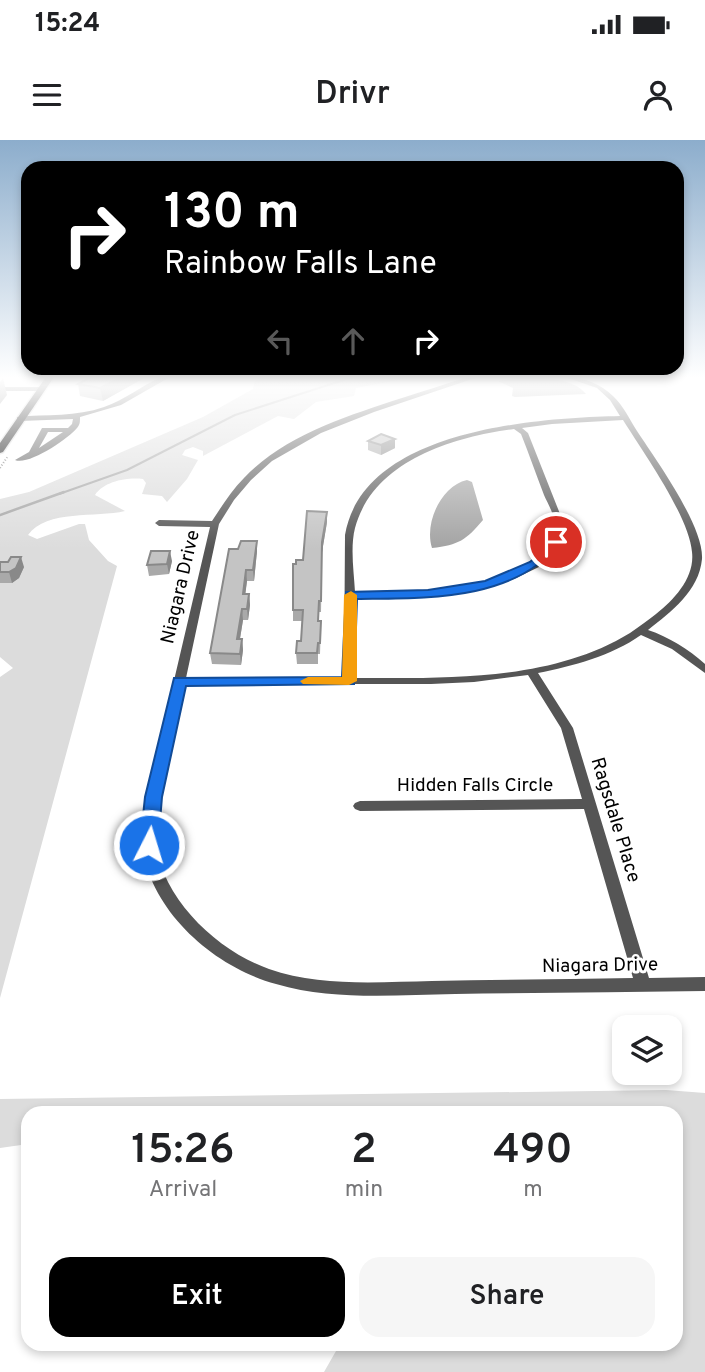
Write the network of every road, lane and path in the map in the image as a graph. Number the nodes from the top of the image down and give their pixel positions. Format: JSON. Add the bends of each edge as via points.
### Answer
{"nodes":[{"id":1,"x":44,"y":434,"type":"edge"},
{"id":2,"x":64,"y":434,"type":"edge"},
{"id":3,"x":313,"y":434,"type":"edge"},
{"id":4,"x":478,"y":434,"type":"edge"},
{"id":5,"x":525,"y":434,"type":"edge"},
{"id":6,"x":635,"y":434,"type":"edge"},
{"id":7,"x":33,"y":454,"type":"junction"},
{"id":8,"x":19,"y":460,"type":"dead end"},
{"id":9,"x":159,"y":523,"type":"dead end"},
{"id":10,"x":215,"y":524,"type":"junction"},
{"id":11,"x":350,"y":595,"type":"junction"},
{"id":12,"x":641,"y":631,"type":"junction"},
{"id":13,"x":705,"y":670,"type":"edge"},
{"id":14,"x":532,"y":673,"type":"junction"},
{"id":15,"x":180,"y":681,"type":"junction"},
{"id":16,"x":349,"y":681,"type":"junction"},
{"id":17,"x":591,"y":804,"type":"junction"},
{"id":18,"x":360,"y":806,"type":"dead end"},
{"id":19,"x":705,"y":984,"type":"edge"},
{"id":20,"x":643,"y":985,"type":"junction"}],
"edges":[{"from":1,"to":7,"type":"street"},
{"from":2,"to":7,"type":"street"},
{"from":3,"to":10,"type":"street","name":"Niagara Drive","via":[[274,456],[243,482]]},
{"from":4,"to":11,"type":"street","via":[[442,444],[406,461],[363,500],[351,526]]},
{"from":5,"to":11,"type":"street","via":[[558,519],[550,552],[512,575],[459,591]]},
{"from":6,"to":12,"type":"street","via":[[687,520],[697,552],[689,583],[676,601]]},
{"from":7,"to":8,"type":"street"},
{"from":9,"to":10,"type":"street"},
{"from":10,"to":15,"type":"street","name":"Niagara Drive"},
{"from":11,"to":16,"type":"street"},
{"from":12,"to":13,"type":"street","via":[[670,643]]},
{"from":12,"to":14,"type":"street","via":[[590,655]]},
{"from":14,"to":16,"type":"street","via":[[461,680]]},
{"from":14,"to":17,"type":"street","name":"Ragsdale Place","via":[[567,728]]},
{"from":15,"to":16,"type":"street"},
{"from":15,"to":20,"type":"street","name":"Niagara Drive","via":[[154,797],[149,845],[156,873],[173,903],[200,933],[232,957],[262,973],[304,985],[352,989]]},
{"from":17,"to":18,"type":"street","name":"Hidden Falls Circle"},
{"from":17,"to":20,"type":"street","name":"Ragsdale Place"},
{"from":19,"to":20,"type":"street","name":"Niagara Drive"}]}
